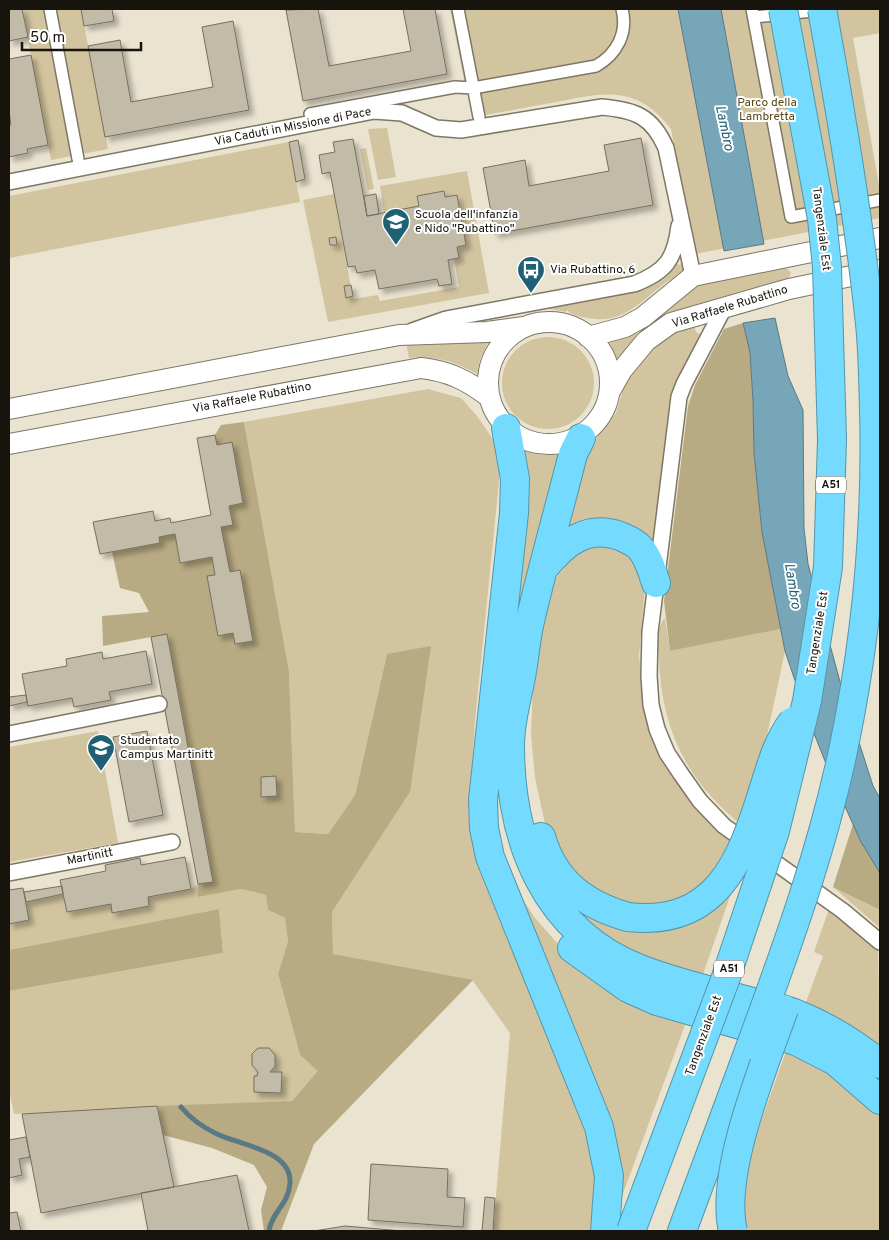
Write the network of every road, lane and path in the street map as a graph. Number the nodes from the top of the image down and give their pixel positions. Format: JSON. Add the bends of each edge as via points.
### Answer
{"nodes":[{"id":1,"x":50,"y":9,"type":"edge"},
{"id":2,"x":458,"y":9,"type":"edge"},
{"id":3,"x":622,"y":9,"type":"edge"},
{"id":4,"x":783,"y":9,"type":"edge"},
{"id":5,"x":822,"y":9,"type":"edge"},
{"id":6,"x":833,"y":9,"type":"edge"},
{"id":7,"x":753,"y":13,"type":"edge"},
{"id":8,"x":473,"y":88,"type":"junction"},
{"id":9,"x":310,"y":114,"type":"dead end"},
{"id":10,"x":479,"y":117,"type":"dead end"},
{"id":11,"x":78,"y":158,"type":"dead end"},
{"id":12,"x":9,"y":182,"type":"edge"},
{"id":13,"x":880,"y":200,"type":"edge"},
{"id":14,"x":680,"y":220,"type":"junction"},
{"id":15,"x":880,"y":238,"type":"edge"},
{"id":16,"x":880,"y":270,"type":"edge"},
{"id":17,"x":693,"y":276,"type":"junction"},
{"id":18,"x":725,"y":306,"type":"junction"},
{"id":19,"x":524,"y":327,"type":"junction"},
{"id":20,"x":399,"y":335,"type":"junction"},
{"id":21,"x":588,"y":337,"type":"junction"},
{"id":22,"x":610,"y":391,"type":"junction"},
{"id":23,"x":489,"y":397,"type":"junction"},
{"id":24,"x":9,"y":409,"type":"edge"},
{"id":25,"x":506,"y":428,"type":"junction"},
{"id":26,"x":581,"y":438,"type":"junction"},
{"id":27,"x":9,"y":444,"type":"edge"},
{"id":28,"x":543,"y":569,"type":"junction"},
{"id":29,"x":656,"y":583,"type":"junction"},
{"id":30,"x":522,"y":673,"type":"junction"},
{"id":31,"x":807,"y":701,"type":"junction"},
{"id":32,"x":159,"y":704,"type":"dead end"},
{"id":33,"x":490,"y":727,"type":"junction"},
{"id":34,"x":9,"y":734,"type":"edge"},
{"id":35,"x":828,"y":809,"type":"junction"},
{"id":36,"x":172,"y":842,"type":"dead end"},
{"id":37,"x":9,"y":873,"type":"edge"},
{"id":38,"x":880,"y":942,"type":"edge"},
{"id":39,"x":880,"y":1064,"type":"edge"},
{"id":40,"x":880,"y":1100,"type":"edge"},
{"id":41,"x":605,"y":1231,"type":"edge"},
{"id":42,"x":632,"y":1231,"type":"edge"},
{"id":43,"x":682,"y":1231,"type":"edge"},
{"id":44,"x":733,"y":1231,"type":"edge"}],
"edges":[{"from":1,"to":11,"type":"street"},
{"from":2,"to":8,"type":"street"},
{"from":3,"to":8,"type":"street","via":[[621,39],[608,59],[596,66]]},
{"from":4,"to":31,"type":"highway","name":"Tangenziale Est","number":"A51","bridge":true,"via":[[820,210],[827,268],[832,440],[828,567]]},
{"from":5,"to":35,"type":"highway","bridge":true,"via":[[843,127],[870,325],[875,478],[864,628],[844,747]]},
{"from":6,"to":7,"type":"street"},
{"from":7,"to":13,"type":"street","via":[[791,217]]},
{"from":8,"to":9,"type":"street","via":[[454,87]]},
{"from":8,"to":10,"type":"street"},
{"from":12,"to":14,"type":"street","name":"Via Caduti in Missione di Pace","via":[[374,111],[402,112],[436,128],[461,130],[602,107],[635,113],[658,132],[666,148]]},
{"from":14,"to":17,"type":"street","name":"Via Caduti in Missione di Pace"},
{"from":14,"to":20,"type":"street","name":"Via Raffaele Rubattino","via":[[671,258],[661,271],[649,278],[634,284],[446,319]]},
{"from":15,"to":17,"type":"street","name":"Via Raffaele Rubattino"},
{"from":16,"to":18,"type":"street","name":"Via Raffaele Rubattino"},
{"from":17,"to":21,"type":"street","name":"Via Raffaele Rubattino","via":[[643,317],[625,327]]},
{"from":18,"to":22,"type":"street","name":"Via Raffaele Rubattino","via":[[659,330],[635,353]]},
{"from":18,"to":29,"type":"street","via":[[679,397]]},
{"from":19,"to":20,"type":"street","name":"Via Raffaele Rubattino","via":[[487,332]]},
{"from":19,"to":21,"type":"street","name":"Via Raffaele Rubattino","via":[[546,322],[561,323]]},
{"from":19,"to":23,"type":"street","name":"Via Raffaele Rubattino","via":[[505,340],[492,359],[487,381]]},
{"from":20,"to":24,"type":"street","name":"Via Raffaele Rubattino"},
{"from":21,"to":22,"type":"street","name":"Via Raffaele Rubattino","via":[[606,361]]},
{"from":22,"to":26,"type":"street","name":"Via Raffaele Rubattino","via":[[601,416]]},
{"from":23,"to":25,"type":"street","name":"Via Raffaele Rubattino"},
{"from":23,"to":27,"type":"street","name":"Via Raffaele Rubattino","via":[[470,382],[454,375],[421,368]]},
{"from":25,"to":26,"type":"street","name":"Via Raffaele Rubattino","via":[[520,438],[542,444]]},
{"from":25,"to":33,"type":"highway","via":[[515,479],[514,513]]},
{"from":26,"to":28,"type":"highway","via":[[573,454]]},
{"from":28,"to":29,"type":"highway","via":[[573,539],[590,532],[608,532],[627,538],[640,547],[649,560]]},
{"from":28,"to":30,"type":"highway","via":[[529,623]]},
{"from":29,"to":38,"type":"street","via":[[648,676],[651,705],[657,729],[676,767],[700,801],[724,826],[843,911]]},
{"from":30,"to":31,"type":"highway","bridge":true,"via":[[526,777],[544,845],[555,868],[567,885],[604,911],[649,920],[692,908],[709,896],[740,856],[780,743]]},
{"from":30,"to":39,"type":"highway","via":[[513,706],[510,744],[523,842],[552,903],[574,928],[602,950],[640,969],[793,1012],[826,1028]]},
{"from":31,"to":42,"type":"highway","name":"Tangenziale Est","number":"A51","bridge":true,"via":[[789,781],[759,883]]},
{"from":32,"to":34,"type":"street"},
{"from":33,"to":40,"type":"highway","via":[[497,798],[506,839],[521,879],[540,912],[565,942],[628,988],[658,1002],[796,1041],[835,1061]]},
{"from":33,"to":41,"type":"highway","via":[[482,800],[490,857],[604,1144],[609,1176]]},
{"from":35,"to":43,"type":"highway","bridge":true,"via":[[788,942]]},
{"from":35,"to":44,"type":"highway","bridge":true,"via":[[832,835],[827,880],[738,1152],[729,1207]]},
{"from":36,"to":37,"type":"street","name":"Martinitt"}]}
